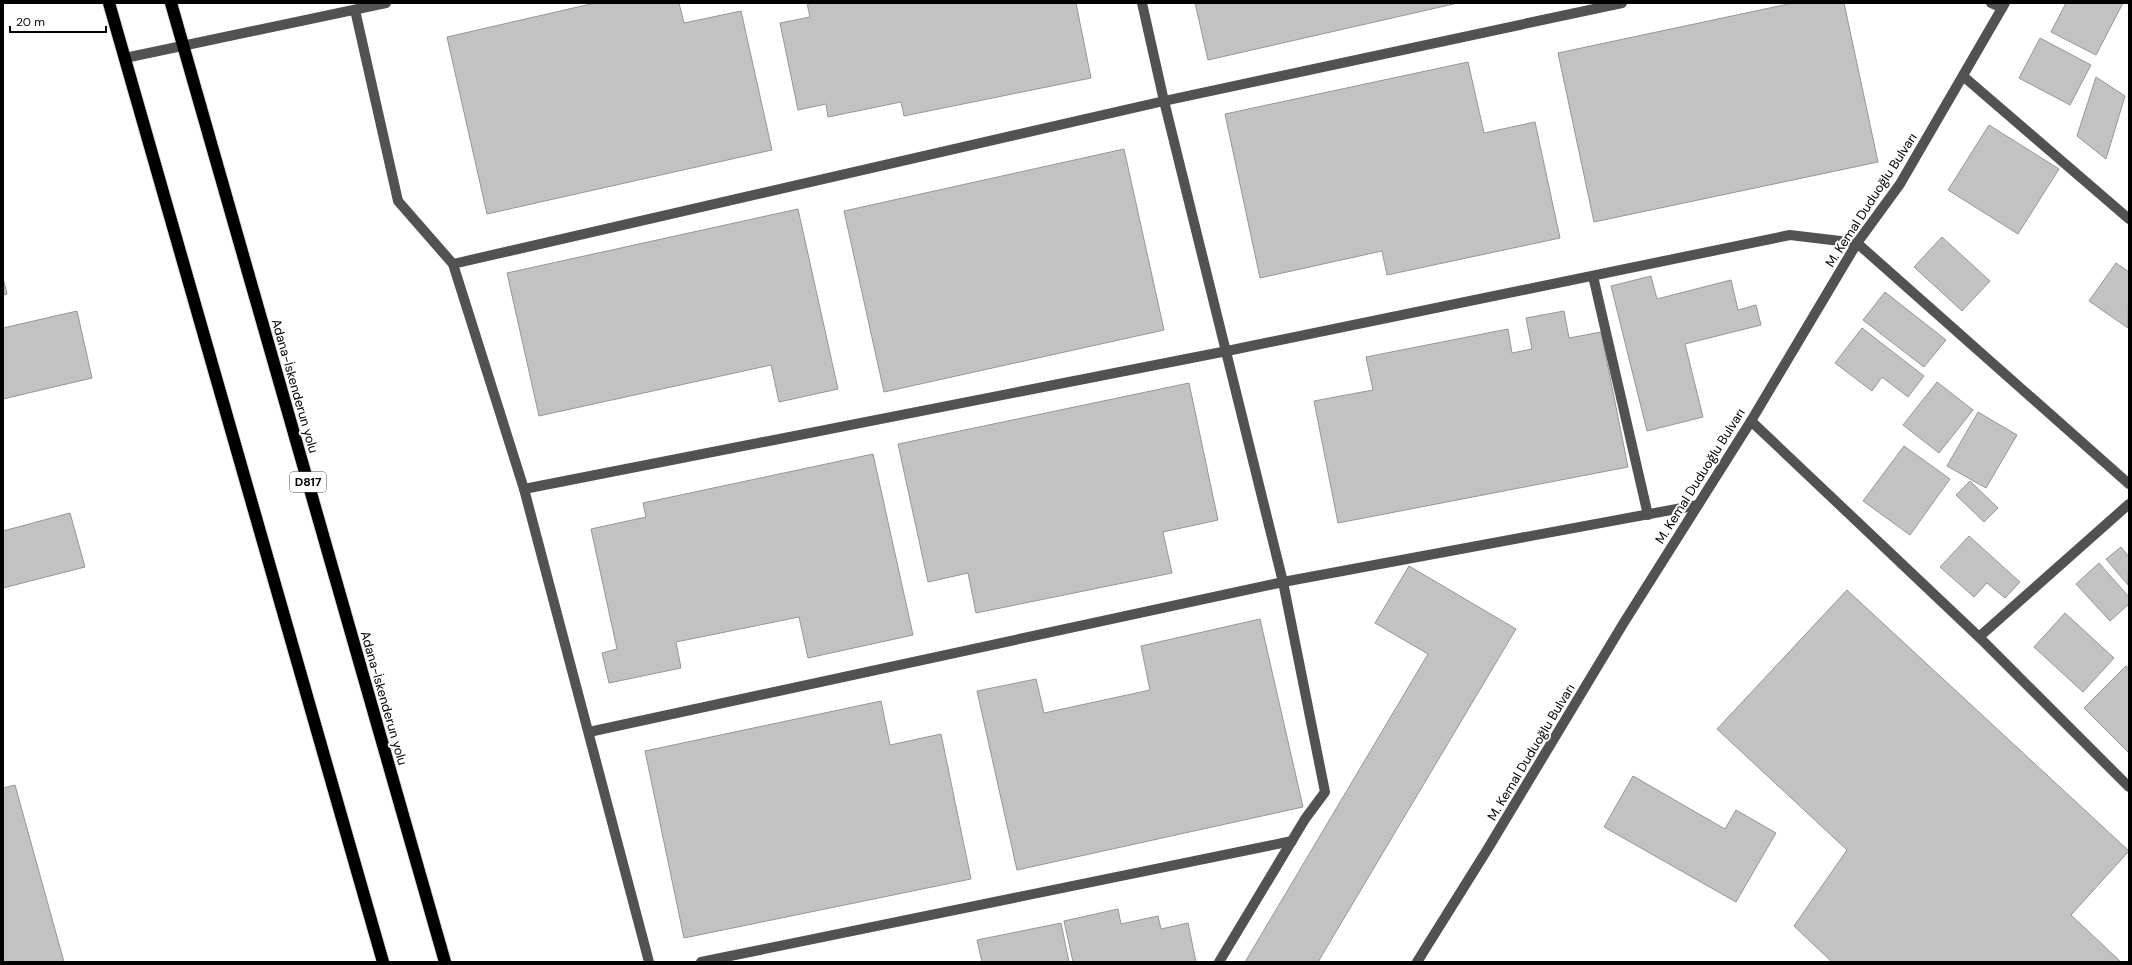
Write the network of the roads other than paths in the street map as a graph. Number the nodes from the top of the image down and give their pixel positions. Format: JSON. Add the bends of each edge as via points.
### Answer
{"nodes":[{"id":1,"x":109,"y":3,"type":"edge"},
{"id":2,"x":171,"y":3,"type":"edge"},
{"id":3,"x":386,"y":3,"type":"edge"},
{"id":4,"x":1142,"y":3,"type":"edge"},
{"id":5,"x":1622,"y":3,"type":"edge"},
{"id":6,"x":1991,"y":3,"type":"edge"},
{"id":7,"x":2004,"y":5,"type":"edge"},
{"id":8,"x":355,"y":10,"type":"junction"},
{"id":9,"x":184,"y":46,"type":"junction"},
{"id":10,"x":125,"y":58,"type":"junction"},
{"id":11,"x":1963,"y":76,"type":"junction"},
{"id":12,"x":1164,"y":101,"type":"junction"},
{"id":13,"x":2129,"y":219,"type":"edge"},
{"id":14,"x":1857,"y":243,"type":"junction"},
{"id":15,"x":452,"y":264,"type":"junction"},
{"id":16,"x":1593,"y":276,"type":"junction"},
{"id":17,"x":1227,"y":351,"type":"junction"},
{"id":18,"x":1751,"y":421,"type":"junction"},
{"id":19,"x":2129,"y":484,"type":"edge"},
{"id":20,"x":524,"y":489,"type":"junction"},
{"id":21,"x":2129,"y":504,"type":"edge"},
{"id":22,"x":1698,"y":505,"type":"junction"},
{"id":23,"x":1648,"y":515,"type":"junction"},
{"id":24,"x":1283,"y":582,"type":"junction"},
{"id":25,"x":1979,"y":637,"type":"junction"},
{"id":26,"x":589,"y":732,"type":"junction"},
{"id":27,"x":2129,"y":787,"type":"edge"},
{"id":28,"x":1292,"y":841,"type":"junction"},
{"id":29,"x":382,"y":962,"type":"edge"},
{"id":30,"x":445,"y":962,"type":"edge"},
{"id":31,"x":649,"y":962,"type":"edge"},
{"id":32,"x":701,"y":962,"type":"edge"},
{"id":33,"x":1219,"y":962,"type":"edge"},
{"id":34,"x":1417,"y":962,"type":"edge"}],
"edges":[{"from":1,"to":10,"type":"highway"},
{"from":2,"to":9,"type":"highway","name":"Adana-İskenderun yolu","number":"D817"},
{"from":3,"to":8,"type":"street"},
{"from":4,"to":12,"type":"street"},
{"from":5,"to":12,"type":"street"},
{"from":6,"to":7,"type":"street"},
{"from":7,"to":11,"type":"street","name":"M. Kemal Duduoğlu Bulvarı"},
{"from":8,"to":9,"type":"street"},
{"from":8,"to":15,"type":"street","via":[[398,201]]},
{"from":9,"to":10,"type":"street"},
{"from":9,"to":30,"type":"highway","name":"Adana-İskenderun yolu","number":"D817"},
{"from":10,"to":29,"type":"highway"},
{"from":11,"to":13,"type":"street"},
{"from":11,"to":14,"type":"street","name":"M. Kemal Duduoğlu Bulvarı","via":[[1900,184]]},
{"from":12,"to":15,"type":"street"},
{"from":12,"to":17,"type":"street"},
{"from":14,"to":16,"type":"street","via":[[1790,235]]},
{"from":14,"to":18,"type":"street","name":"M. Kemal Duduoğlu Bulvarı"},
{"from":14,"to":19,"type":"street"},
{"from":15,"to":20,"type":"street"},
{"from":16,"to":17,"type":"street"},
{"from":16,"to":23,"type":"street"},
{"from":17,"to":20,"type":"street"},
{"from":17,"to":24,"type":"street"},
{"from":18,"to":22,"type":"street","name":"M. Kemal Duduoğlu Bulvarı"},
{"from":18,"to":25,"type":"street"},
{"from":20,"to":26,"type":"street"},
{"from":21,"to":25,"type":"street"},
{"from":22,"to":23,"type":"street"},
{"from":22,"to":34,"type":"street","name":"M. Kemal Duduoğlu Bulvarı"},
{"from":23,"to":24,"type":"street"},
{"from":24,"to":26,"type":"street"},
{"from":24,"to":28,"type":"street","via":[[1325,792]]},
{"from":25,"to":27,"type":"street"},
{"from":26,"to":31,"type":"street"},
{"from":28,"to":32,"type":"street"},
{"from":28,"to":33,"type":"street"}]}
